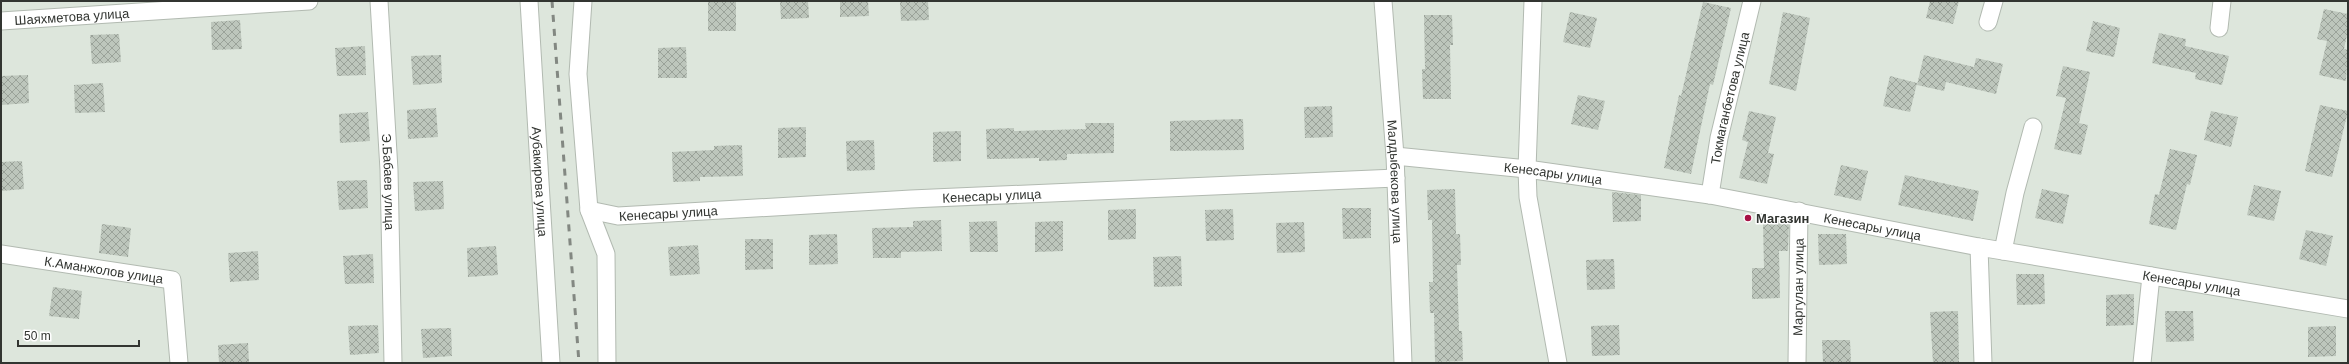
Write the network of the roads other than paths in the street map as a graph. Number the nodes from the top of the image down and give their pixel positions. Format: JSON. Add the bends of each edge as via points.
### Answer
{"nodes":[{"id":1,"x":309,"y":1,"type":"edge"},
{"id":2,"x":379,"y":1,"type":"edge"},
{"id":3,"x":529,"y":1,"type":"edge"},
{"id":4,"x":583,"y":1,"type":"edge"},
{"id":5,"x":1383,"y":1,"type":"edge"},
{"id":6,"x":1534,"y":1,"type":"edge"},
{"id":7,"x":1752,"y":1,"type":"edge"},
{"id":8,"x":1994,"y":1,"type":"edge"},
{"id":9,"x":2222,"y":1,"type":"edge"},
{"id":10,"x":231,"y":4,"type":"edge"},
{"id":11,"x":1,"y":21,"type":"edge"},
{"id":12,"x":1988,"y":22,"type":"dead end"},
{"id":13,"x":2219,"y":28,"type":"dead end"},
{"id":14,"x":2033,"y":127,"type":"dead end"},
{"id":15,"x":1395,"y":156,"type":"junction"},
{"id":16,"x":1527,"y":169,"type":"junction"},
{"id":17,"x":1396,"y":178,"type":"junction"},
{"id":18,"x":1710,"y":195,"type":"junction"},
{"id":19,"x":589,"y":210,"type":"junction"},
{"id":20,"x":1799,"y":211,"type":"junction"},
{"id":21,"x":1979,"y":247,"type":"junction"},
{"id":22,"x":2003,"y":251,"type":"junction"},
{"id":23,"x":1,"y":254,"type":"edge"},
{"id":24,"x":2152,"y":276,"type":"junction"},
{"id":25,"x":2348,"y":309,"type":"edge"},
{"id":26,"x":179,"y":363,"type":"edge"},
{"id":27,"x":393,"y":363,"type":"edge"},
{"id":28,"x":551,"y":363,"type":"edge"},
{"id":29,"x":607,"y":363,"type":"edge"},
{"id":30,"x":1403,"y":363,"type":"edge"},
{"id":31,"x":1558,"y":363,"type":"edge"},
{"id":32,"x":1797,"y":363,"type":"edge"},
{"id":33,"x":1983,"y":363,"type":"edge"},
{"id":34,"x":2142,"y":363,"type":"edge"}],
"edges":[{"from":1,"to":10,"type":"street","name":"Шаяхметова улица"},
{"from":2,"to":27,"type":"street","name":"Э.Бабаев улица","via":[[389,170]]},
{"from":3,"to":28,"type":"street","name":"Аубакирова улица"},
{"from":4,"to":19,"type":"street","via":[[578,74]]},
{"from":5,"to":15,"type":"street","name":"Малдыбекова улица"},
{"from":6,"to":16,"type":"street"},
{"from":7,"to":18,"type":"street","name":"Токмаганбетова улица","via":[[1720,138]]},
{"from":8,"to":12,"type":"street"},
{"from":9,"to":13,"type":"street"},
{"from":10,"to":11,"type":"street","name":"Шаяхметова улица"},
{"from":14,"to":22,"type":"street"},
{"from":15,"to":16,"type":"street","name":"Кенесары улица"},
{"from":15,"to":17,"type":"street","name":"Малдыбекова улица"},
{"from":16,"to":18,"type":"street","name":"Кенесары улица"},
{"from":16,"to":31,"type":"street","via":[[1528,197]]},
{"from":17,"to":19,"type":"street","name":"Кенесары улица","via":[[910,199],[618,216]]},
{"from":17,"to":30,"type":"street","name":"Малдыбекова улица"},
{"from":18,"to":20,"type":"street","name":"Кенесары улица"},
{"from":19,"to":29,"type":"street","via":[[606,254]]},
{"from":20,"to":21,"type":"street","name":"Кенесары улица"},
{"from":20,"to":32,"type":"street","name":"Маргулан улица"},
{"from":21,"to":22,"type":"street","name":"Кенесары улица"},
{"from":21,"to":33,"type":"street"},
{"from":22,"to":24,"type":"street","name":"Кенесары улица"},
{"from":23,"to":26,"type":"street","name":"К.Аманжолов улица","via":[[172,280]]},
{"from":24,"to":25,"type":"street","name":"Кенесары улица"},
{"from":24,"to":34,"type":"street"}]}
